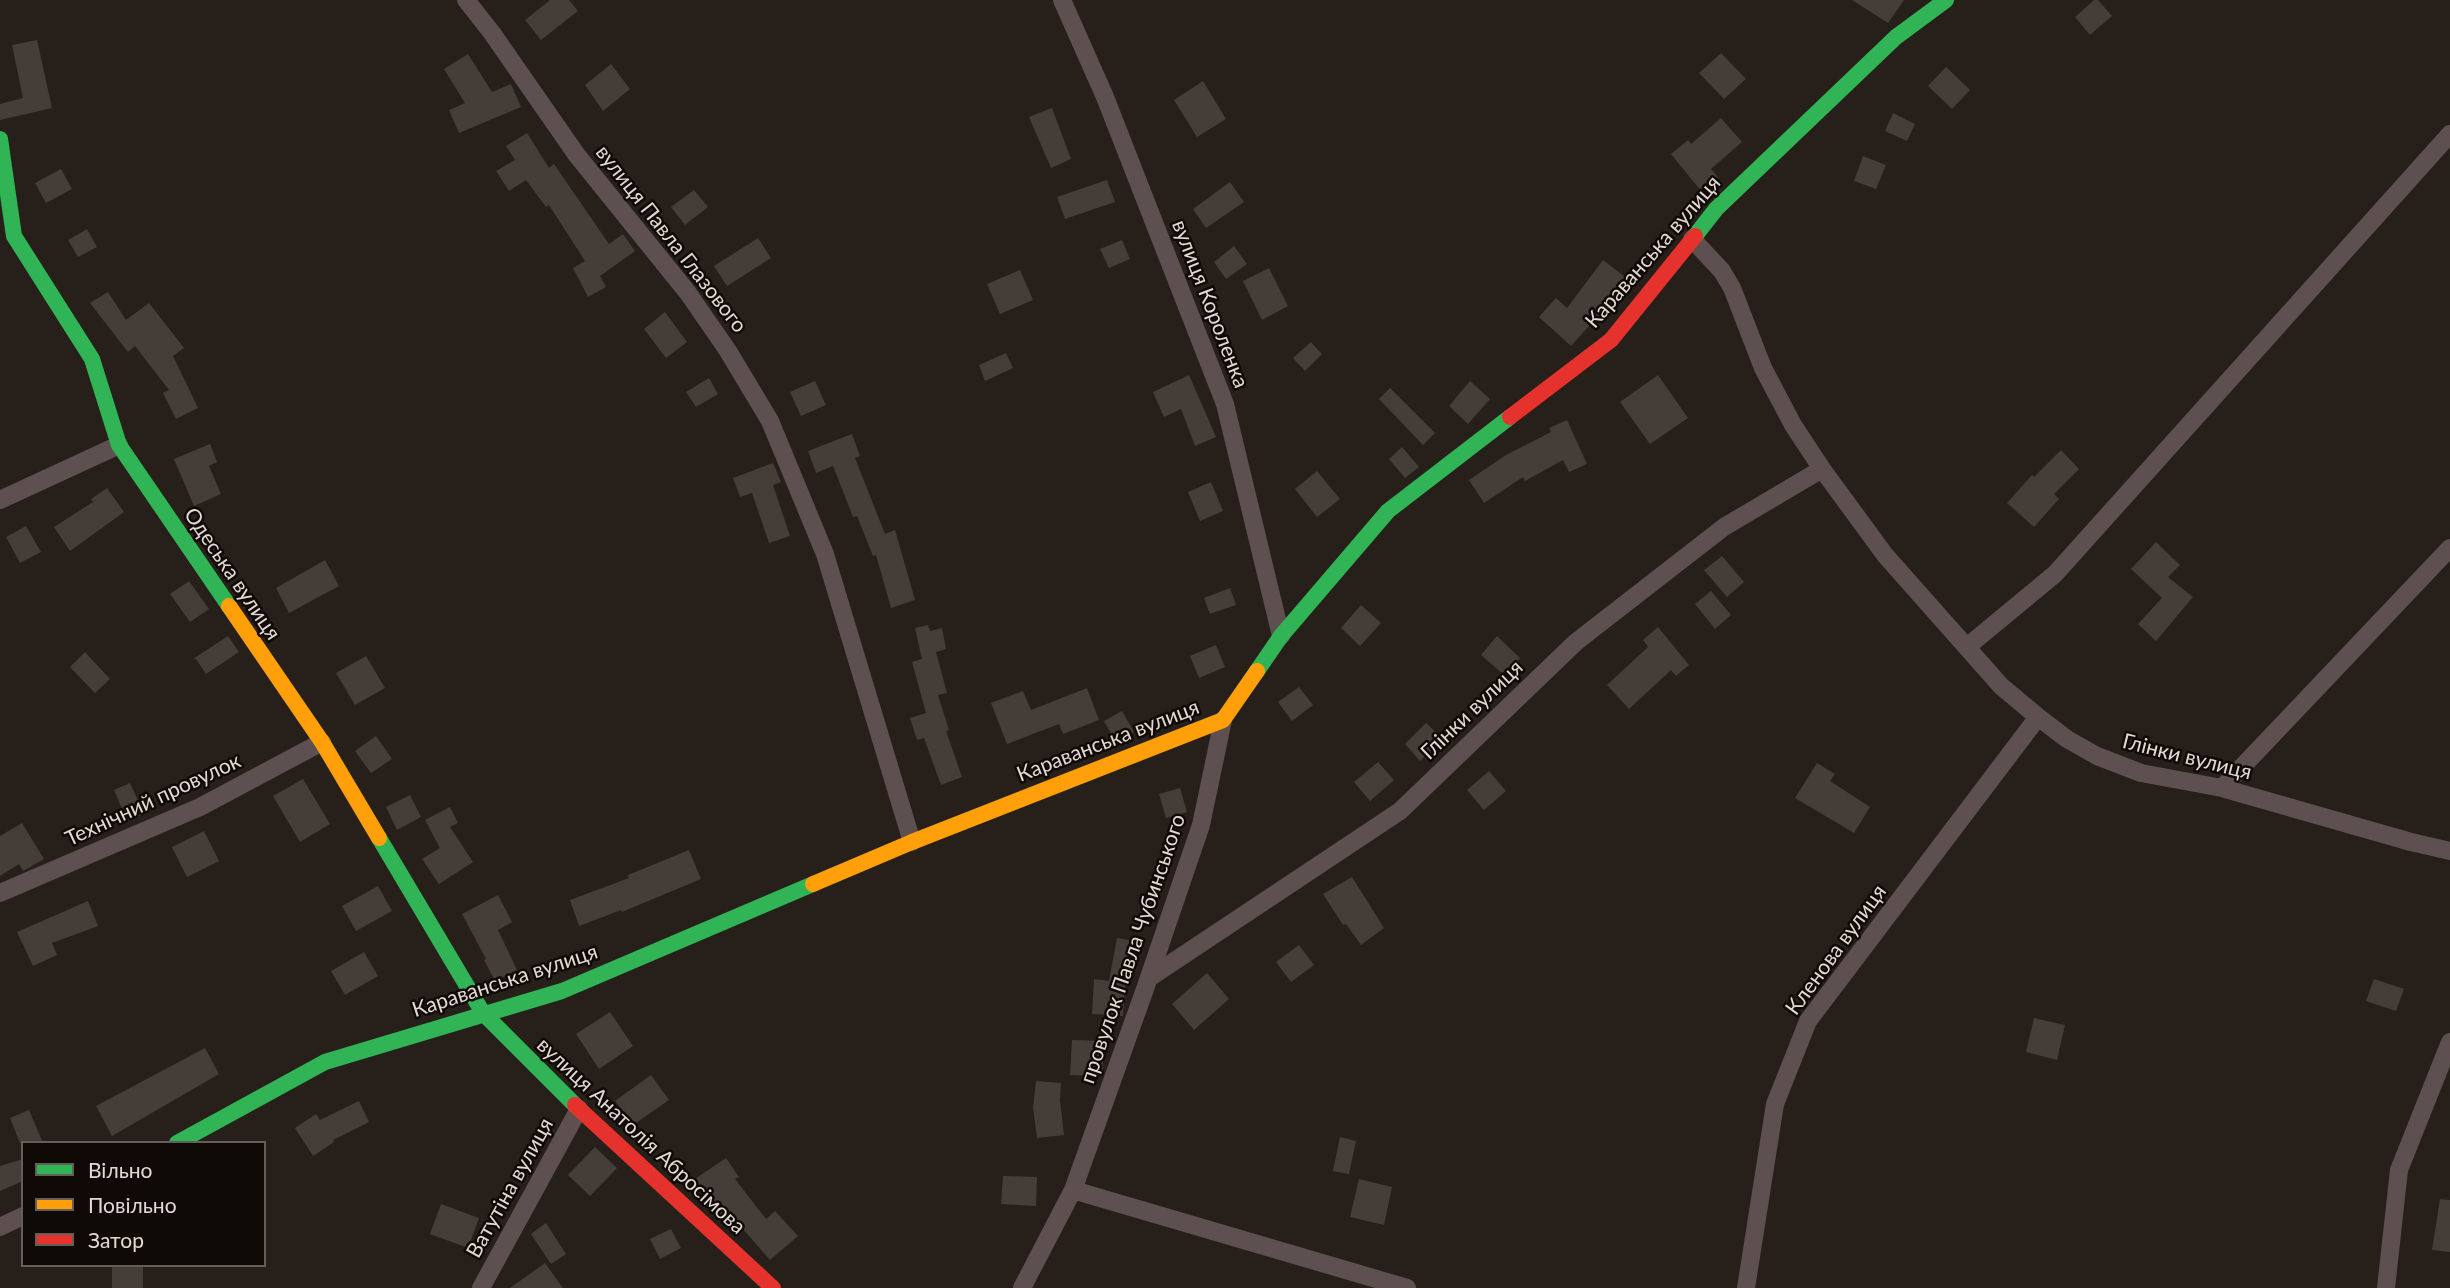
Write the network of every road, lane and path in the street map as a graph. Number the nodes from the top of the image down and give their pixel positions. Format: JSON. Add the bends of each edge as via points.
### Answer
{"nodes":[{"id":1,"x":466,"y":0,"type":"edge"},
{"id":2,"x":1062,"y":0,"type":"edge"},
{"id":3,"x":1946,"y":0,"type":"edge"},
{"id":4,"x":2450,"y":134,"type":"edge"},
{"id":5,"x":0,"y":139,"type":"edge"},
{"id":6,"x":1692,"y":239,"type":"junction"},
{"id":7,"x":119,"y":445,"type":"junction"},
{"id":8,"x":1822,"y":469,"type":"junction"},
{"id":9,"x":0,"y":500,"type":"edge"},
{"id":10,"x":2450,"y":548,"type":"edge"},
{"id":11,"x":1281,"y":636,"type":"junction"},
{"id":12,"x":1968,"y":646,"type":"junction"},
{"id":13,"x":2038,"y":717,"type":"junction"},
{"id":14,"x":1223,"y":720,"type":"junction"},
{"id":15,"x":322,"y":743,"type":"junction"},
{"id":16,"x":2222,"y":788,"type":"junction"},
{"id":17,"x":912,"y":842,"type":"junction"},
{"id":18,"x":2450,"y":851,"type":"edge"},
{"id":19,"x":0,"y":893,"type":"edge"},
{"id":20,"x":1149,"y":978,"type":"junction"},
{"id":21,"x":483,"y":1013,"type":"junction"},
{"id":22,"x":2450,"y":1042,"type":"edge"},
{"id":23,"x":579,"y":1109,"type":"junction"},
{"id":24,"x":181,"y":1141,"type":"edge"},
{"id":25,"x":1073,"y":1190,"type":"junction"},
{"id":26,"x":21,"y":1217,"type":"edge"},
{"id":27,"x":0,"y":1227,"type":"edge"},
{"id":28,"x":1385,"y":1285,"type":"edge"},
{"id":29,"x":481,"y":1288,"type":"edge"},
{"id":30,"x":773,"y":1288,"type":"edge"},
{"id":31,"x":1023,"y":1288,"type":"edge"},
{"id":32,"x":1407,"y":1288,"type":"edge"},
{"id":33,"x":1745,"y":1288,"type":"edge"},
{"id":34,"x":2386,"y":1288,"type":"edge"}],
"edges":[{"from":1,"to":17,"type":"street","name":"вулиця Павла Глазового","via":[[576,154],[688,293],[770,421],[825,554]]},
{"from":2,"to":11,"type":"street","name":"вулиця Короленка","via":[[1105,97],[1225,404]]},
{"from":3,"to":6,"type":"street","name":"Караванська вулиця","via":[[1896,37],[1716,209]]},
{"from":4,"to":12,"type":"street","via":[[2055,575]]},
{"from":5,"to":7,"type":"street","name":"Одеська вулиця","via":[[14,236],[92,359]]},
{"from":6,"to":8,"type":"street","name":"Глінки вулиця","via":[[1732,288],[1763,368]]},
{"from":6,"to":11,"type":"street","name":"Караванська вулиця","via":[[1611,340],[1388,510]]},
{"from":7,"to":9,"type":"street"},
{"from":7,"to":15,"type":"street","name":"Одеська вулиця"},
{"from":8,"to":12,"type":"street","name":"Глінки вулиця","via":[[1885,555]]},
{"from":8,"to":20,"type":"street","name":"Глінки вулиця","via":[[1724,527],[1576,642],[1400,811]]},
{"from":10,"to":16,"type":"street"},
{"from":11,"to":14,"type":"street","name":"Караванська вулиця"},
{"from":12,"to":13,"type":"street","name":"Глінки вулиця","via":[[2001,686]]},
{"from":13,"to":16,"type":"street","name":"Глінки вулиця","via":[[2097,756],[2141,773]]},
{"from":13,"to":33,"type":"street","name":"Кленова вулиця","via":[[1808,1021],[1775,1104]]},
{"from":14,"to":17,"type":"street","name":"Караванська вулиця"},
{"from":14,"to":20,"type":"street","name":"провулок Павла Чубинського","via":[[1201,825]]},
{"from":15,"to":19,"type":"street","name":"Технічний провулок","via":[[200,807]]},
{"from":15,"to":21,"type":"street","name":"Одеська вулиця"},
{"from":16,"to":18,"type":"street","name":"Глінки вулиця"},
{"from":17,"to":21,"type":"street","name":"Караванська вулиця","via":[[562,991]]},
{"from":20,"to":25,"type":"street","name":"провулок Павла Чубинського"},
{"from":21,"to":23,"type":"street","name":"вулиця Анатолія Абросімова"},
{"from":21,"to":24,"type":"street","name":"Караванська вулиця","via":[[325,1062]]},
{"from":22,"to":34,"type":"street","via":[[2399,1170]]},
{"from":23,"to":29,"type":"street","name":"Ватутіна вулиця"},
{"from":23,"to":30,"type":"street","name":"вулиця Анатолія Абросімова"},
{"from":25,"to":28,"type":"street"},
{"from":25,"to":31,"type":"street","name":"провулок Павла Чубинського"},
{"from":26,"to":27,"type":"street"},
{"from":28,"to":32,"type":"street"}]}
